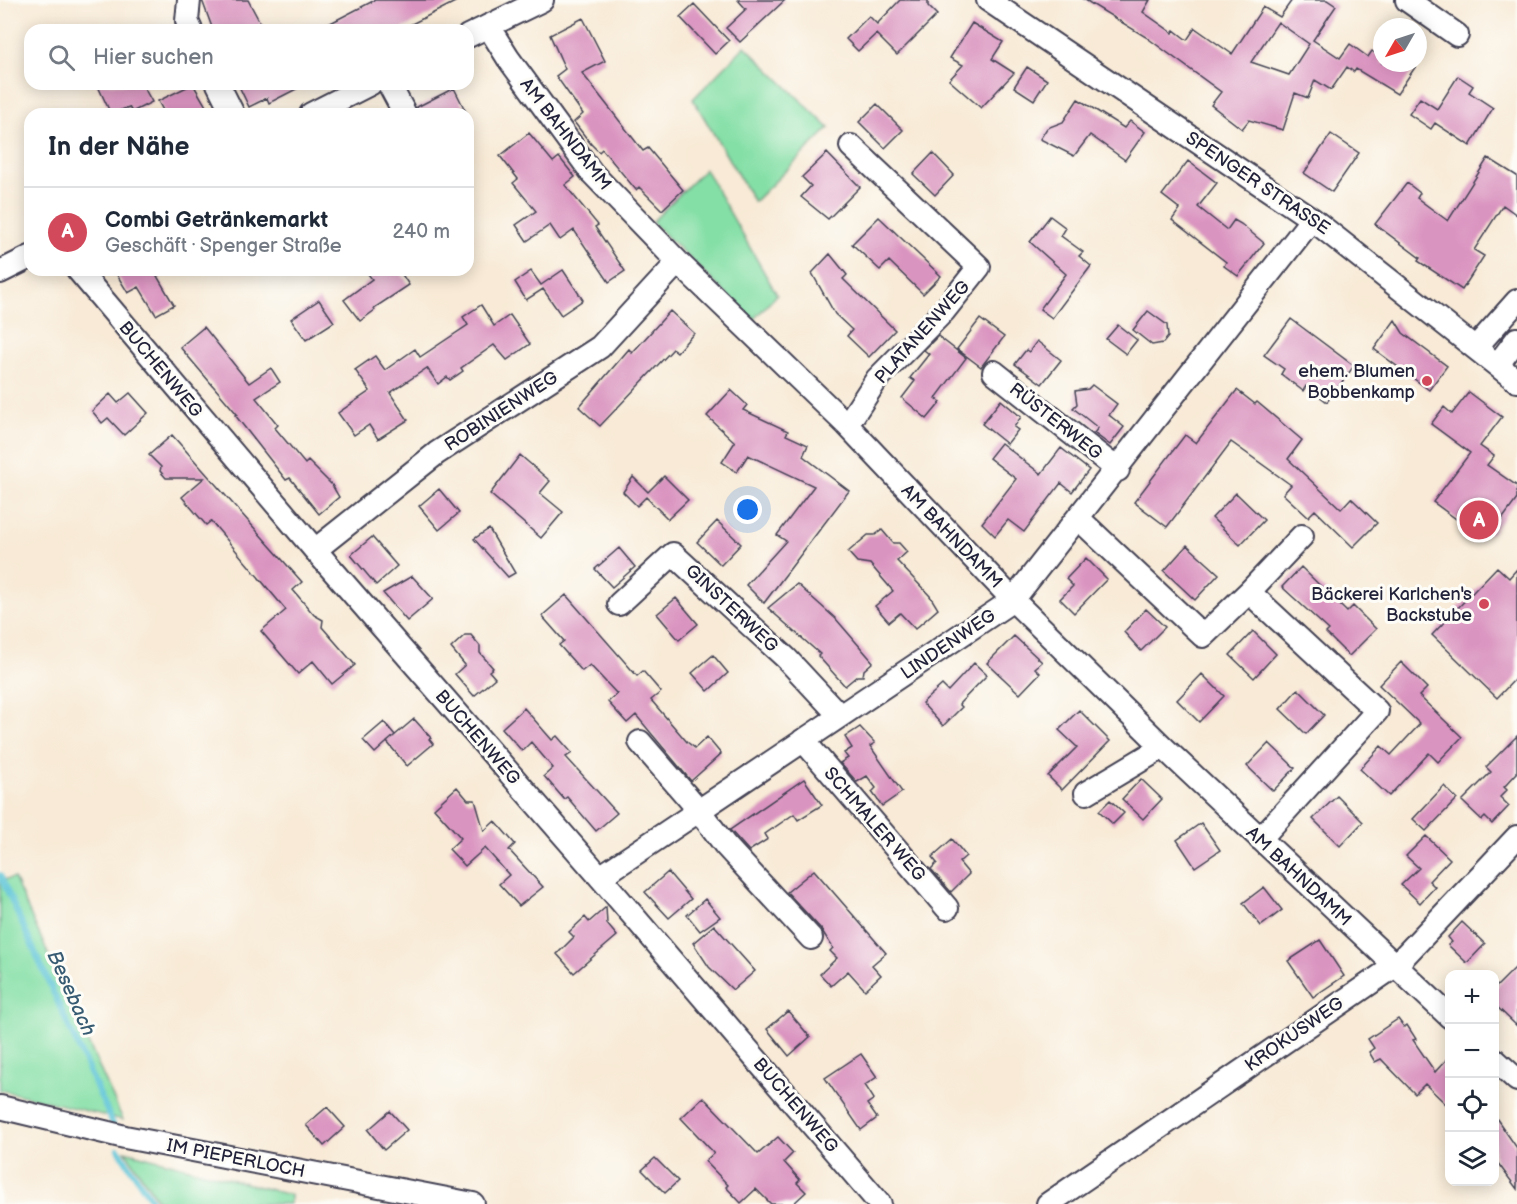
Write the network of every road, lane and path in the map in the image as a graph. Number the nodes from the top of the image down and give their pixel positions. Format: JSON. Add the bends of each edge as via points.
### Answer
{"nodes":[{"id":1,"x":189,"y":0,"type":"edge"},
{"id":2,"x":542,"y":0,"type":"edge"},
{"id":3,"x":988,"y":0,"type":"edge"},
{"id":4,"x":1407,"y":0,"type":"edge"},
{"id":5,"x":188,"y":24,"type":"edge"},
{"id":6,"x":488,"y":26,"type":"junction"},
{"id":7,"x":474,"y":33,"type":"edge"},
{"id":8,"x":1457,"y":35,"type":"dead end"},
{"id":9,"x":221,"y":90,"type":"edge"},
{"id":10,"x":358,"y":90,"type":"edge"},
{"id":11,"x":392,"y":90,"type":"edge"},
{"id":12,"x":229,"y":108,"type":"edge"},
{"id":13,"x":323,"y":108,"type":"edge"},
{"id":14,"x":402,"y":108,"type":"edge"},
{"id":15,"x":851,"y":146,"type":"dead end"},
{"id":16,"x":1312,"y":219,"type":"junction"},
{"id":17,"x":24,"y":260,"type":"edge"},
{"id":18,"x":678,"y":262,"type":"junction"},
{"id":19,"x":0,"y":272,"type":"edge"},
{"id":20,"x":83,"y":276,"type":"edge"},
{"id":21,"x":1517,"y":301,"type":"edge"},
{"id":22,"x":1517,"y":339,"type":"edge"},
{"id":23,"x":1476,"y":347,"type":"junction"},
{"id":24,"x":1498,"y":364,"type":"junction"},
{"id":25,"x":994,"y":372,"type":"dead end"},
{"id":26,"x":1517,"y":381,"type":"edge"},
{"id":27,"x":847,"y":425,"type":"junction"},
{"id":28,"x":1118,"y":470,"type":"junction"},
{"id":29,"x":1079,"y":519,"type":"junction"},
{"id":30,"x":1302,"y":536,"type":"dead end"},
{"id":31,"x":315,"y":550,"type":"junction"},
{"id":32,"x":1249,"y":592,"type":"junction"},
{"id":33,"x":1013,"y":600,"type":"junction"},
{"id":34,"x":620,"y":604,"type":"dead end"},
{"id":35,"x":840,"y":716,"type":"junction"},
{"id":36,"x":803,"y":740,"type":"junction"},
{"id":37,"x":639,"y":742,"type":"dead end"},
{"id":38,"x":1163,"y":747,"type":"junction"},
{"id":39,"x":1086,"y":793,"type":"dead end"},
{"id":40,"x":698,"y":809,"type":"junction"},
{"id":41,"x":1517,"y":837,"type":"edge"},
{"id":42,"x":1260,"y":839,"type":"junction"},
{"id":43,"x":600,"y":877,"type":"junction"},
{"id":44,"x":947,"y":908,"type":"dead end"},
{"id":45,"x":811,"y":938,"type":"dead end"},
{"id":46,"x":1395,"y":966,"type":"junction"},
{"id":47,"x":1445,"y":1013,"type":"edge"},
{"id":48,"x":1499,"y":1064,"type":"edge"},
{"id":49,"x":1517,"y":1080,"type":"edge"},
{"id":50,"x":0,"y":1107,"type":"edge"},
{"id":51,"x":473,"y":1204,"type":"edge"},
{"id":52,"x":880,"y":1204,"type":"edge"},
{"id":53,"x":1048,"y":1204,"type":"edge"}],
"edges":[{"from":1,"to":5,"type":"street"},
{"from":2,"to":6,"type":"street"},
{"from":3,"to":16,"type":"street","name":"SPENGER STRASSE"},
{"from":4,"to":8,"type":"street"},
{"from":6,"to":7,"type":"street"},
{"from":6,"to":18,"type":"street","name":"AM BAHNDAMM","via":[[592,173]]},
{"from":9,"to":12,"type":"street"},
{"from":10,"to":13,"type":"street"},
{"from":11,"to":14,"type":"street"},
{"from":15,"to":27,"type":"street","name":"PLATANENWEG","via":[[979,267],[944,311],[877,379]]},
{"from":16,"to":23,"type":"street","name":"SPENGER STRASSE"},
{"from":16,"to":28,"type":"street","name":"LINDENWEG"},
{"from":17,"to":19,"type":"street"},
{"from":18,"to":27,"type":"street","name":"AM BAHNDAMM"},
{"from":18,"to":31,"type":"street","name":"ROBINIENWEG","via":[[600,347],[437,453]]},
{"from":20,"to":31,"type":"street","name":"BUCHENWEG"},
{"from":21,"to":23,"type":"street"},
{"from":22,"to":24,"type":"street"},
{"from":23,"to":24,"type":"street","name":"SPENGER STRASSE"},
{"from":24,"to":26,"type":"street","name":"SPENGER STRASSE"},
{"from":25,"to":28,"type":"street","name":"RÜSTERWEG"},
{"from":27,"to":33,"type":"street","name":"AM BAHNDAMM"},
{"from":28,"to":29,"type":"street","name":"LINDENWEG"},
{"from":29,"to":32,"type":"street","via":[[1203,636]]},
{"from":29,"to":33,"type":"street","name":"LINDENWEG"},
{"from":30,"to":32,"type":"street"},
{"from":31,"to":43,"type":"street","name":"BUCHENWEG"},
{"from":32,"to":42,"type":"street","via":[[1377,711]]},
{"from":33,"to":35,"type":"street","name":"LINDENWEG"},
{"from":33,"to":38,"type":"street","name":"AM BAHNDAMM"},
{"from":34,"to":35,"type":"street","name":"GINSTERWEG","via":[[674,554],[786,658]]},
{"from":35,"to":36,"type":"street","name":"LINDENWEG"},
{"from":36,"to":40,"type":"street","name":"LINDENWEG"},
{"from":36,"to":44,"type":"street","name":"SCHMALER WEG"},
{"from":37,"to":40,"type":"street"},
{"from":38,"to":39,"type":"street"},
{"from":38,"to":42,"type":"street","name":"AM BAHNDAMM"},
{"from":40,"to":43,"type":"street","name":"LINDENWEG"},
{"from":40,"to":45,"type":"street"},
{"from":41,"to":46,"type":"street","name":"KROKUSWEG"},
{"from":42,"to":46,"type":"street","name":"AM BAHNDAMM"},
{"from":43,"to":52,"type":"street","name":"BUCHENWEG"},
{"from":46,"to":47,"type":"street","name":"AM BAHNDAMM"},
{"from":46,"to":53,"type":"street","name":"KROKUSWEG"},
{"from":48,"to":49,"type":"street"},
{"from":50,"to":51,"type":"street","name":"IM PIEPERLOCH","via":[[125,1137]]}]}
